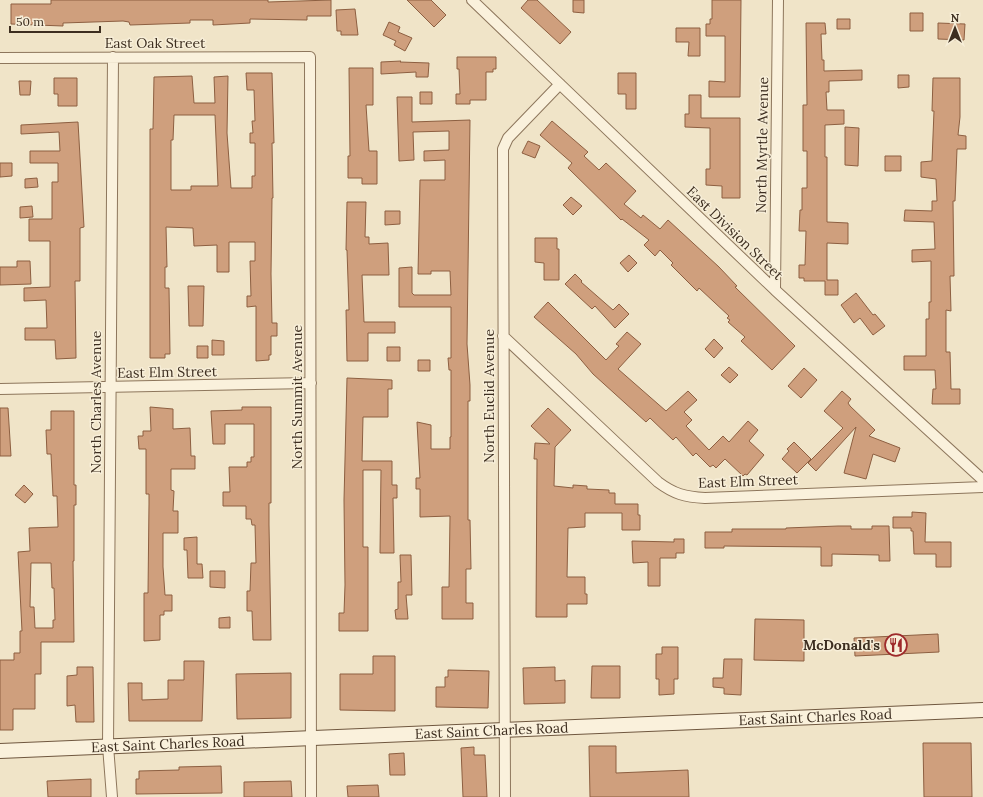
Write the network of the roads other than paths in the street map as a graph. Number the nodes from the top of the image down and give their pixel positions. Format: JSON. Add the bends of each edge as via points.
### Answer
{"nodes":[{"id":1,"x":472,"y":0,"type":"edge"},
{"id":2,"x":778,"y":0,"type":"edge"},
{"id":3,"x":113,"y":57,"type":"junction"},
{"id":4,"x":310,"y":57,"type":"joint"},
{"id":5,"x":0,"y":58,"type":"edge"},
{"id":6,"x":560,"y":84,"type":"junction"},
{"id":7,"x":775,"y":290,"type":"junction"},
{"id":8,"x":503,"y":336,"type":"junction"},
{"id":9,"x":311,"y":383,"type":"junction"},
{"id":10,"x":110,"y":386,"type":"junction"},
{"id":11,"x":0,"y":389,"type":"edge"},
{"id":12,"x":983,"y":480,"type":"edge"},
{"id":13,"x":983,"y":487,"type":"edge"},
{"id":14,"x":983,"y":710,"type":"edge"},
{"id":15,"x":504,"y":730,"type":"junction"},
{"id":16,"x":310,"y":738,"type":"junction"},
{"id":17,"x":108,"y":746,"type":"junction"},
{"id":18,"x":0,"y":751,"type":"edge"},
{"id":19,"x":112,"y":797,"type":"edge"},
{"id":20,"x":311,"y":797,"type":"edge"},
{"id":21,"x":505,"y":797,"type":"edge"}],
"edges":[{"from":1,"to":6,"type":"street","name":"East Division Street"},
{"from":2,"to":7,"type":"street","name":"North Myrtle Avenue"},
{"from":3,"to":4,"type":"street","name":"East Oak Street"},
{"from":3,"to":5,"type":"street","name":"East Oak Street"},
{"from":3,"to":10,"type":"street","name":"North Charles Avenue"},
{"from":4,"to":9,"type":"street","name":"North Summit Avenue"},
{"from":6,"to":7,"type":"street","name":"East Division Street"},
{"from":6,"to":8,"type":"street","name":"North Euclid Avenue","via":[[508,138],[503,149]]},
{"from":7,"to":12,"type":"street","name":"East Division Street"},
{"from":8,"to":13,"type":"street","name":"East Elm Street","via":[[658,482],[689,497]]},
{"from":8,"to":15,"type":"street","name":"North Euclid Avenue"},
{"from":9,"to":10,"type":"street","name":"East Elm Street"},
{"from":9,"to":16,"type":"street","name":"North Summit Avenue"},
{"from":10,"to":11,"type":"street","name":"East Elm Street"},
{"from":10,"to":17,"type":"street","name":"North Charles Avenue"},
{"from":14,"to":15,"type":"main road","name":"East Saint Charles Road"},
{"from":15,"to":16,"type":"main road","name":"East Saint Charles Road"},
{"from":15,"to":21,"type":"street","name":"North Euclid Avenue"},
{"from":16,"to":17,"type":"main road","name":"East Saint Charles Road"},
{"from":16,"to":20,"type":"street","name":"North Summit Avenue"},
{"from":17,"to":18,"type":"main road","name":"East Saint Charles Road"},
{"from":17,"to":19,"type":"street","name":"North Charles Avenue"}]}
